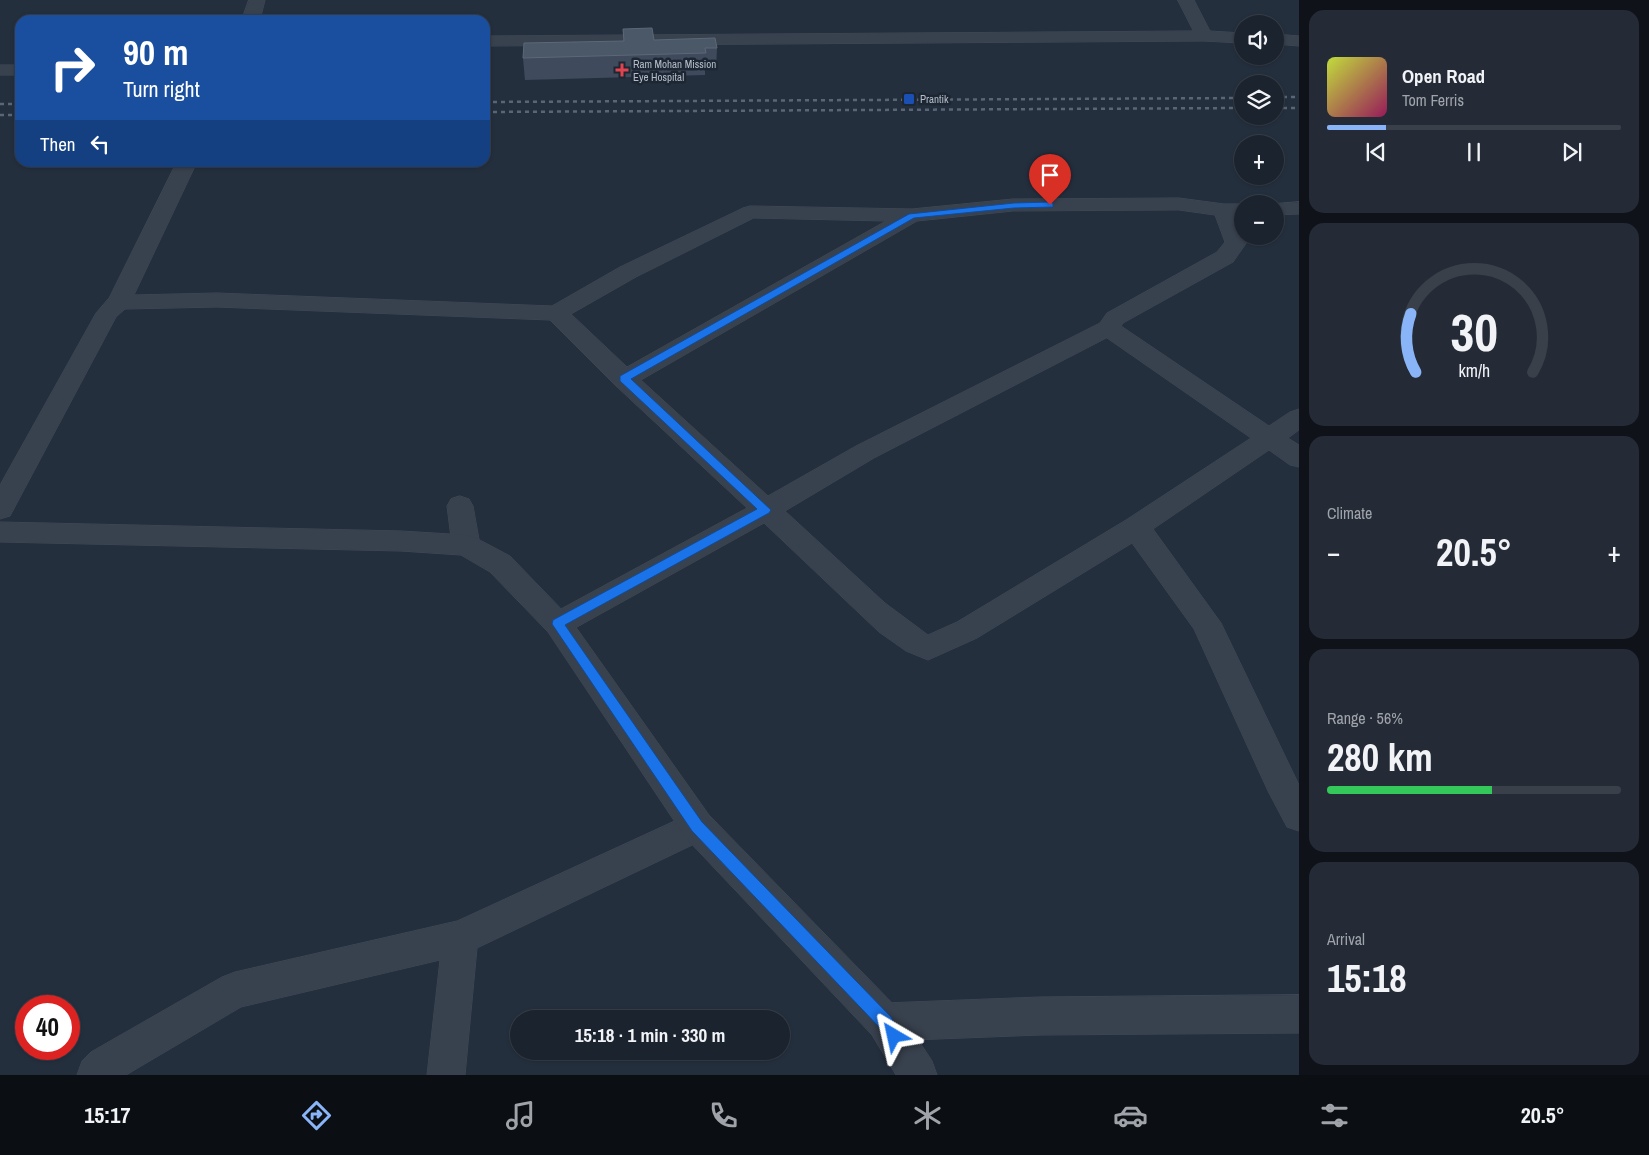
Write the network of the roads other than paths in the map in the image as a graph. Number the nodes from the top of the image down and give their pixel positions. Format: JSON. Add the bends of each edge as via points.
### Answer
{"nodes":[{"id":1,"x":257,"y":0,"type":"edge"},
{"id":2,"x":1186,"y":0,"type":"edge"},
{"id":3,"x":252,"y":15,"type":"edge"},
{"id":4,"x":1204,"y":36,"type":"junction"},
{"id":5,"x":1234,"y":38,"type":"edge"},
{"id":6,"x":1284,"y":39,"type":"edge"},
{"id":7,"x":1299,"y":40,"type":"edge"},
{"id":8,"x":490,"y":41,"type":"edge"},
{"id":9,"x":0,"y":70,"type":"edge"},
{"id":10,"x":15,"y":70,"type":"edge"},
{"id":11,"x":185,"y":167,"type":"edge"},
{"id":12,"x":1299,"y":208,"type":"edge"},
{"id":13,"x":1284,"y":209,"type":"edge"},
{"id":14,"x":1233,"y":210,"type":"edge"},
{"id":15,"x":912,"y":215,"type":"junction"},
{"id":16,"x":119,"y":302,"type":"junction"},
{"id":17,"x":556,"y":313,"type":"junction"},
{"id":18,"x":1108,"y":328,"type":"junction"},
{"id":19,"x":624,"y":378,"type":"junction"},
{"id":20,"x":1299,"y":418,"type":"edge"},
{"id":21,"x":1270,"y":437,"type":"junction"},
{"id":22,"x":1299,"y":458,"type":"edge"},
{"id":23,"x":460,"y":506,"type":"dead end"},
{"id":24,"x":0,"y":509,"type":"edge"},
{"id":25,"x":765,"y":510,"type":"junction"},
{"id":26,"x":1136,"y":527,"type":"junction"},
{"id":27,"x":0,"y":532,"type":"edge"},
{"id":28,"x":466,"y":545,"type":"junction"},
{"id":29,"x":558,"y":624,"type":"junction"},
{"id":30,"x":1299,"y":816,"type":"edge"},
{"id":31,"x":697,"y":826,"type":"junction"},
{"id":32,"x":460,"y":938,"type":"junction"},
{"id":33,"x":1299,"y":1014,"type":"edge"},
{"id":34,"x":885,"y":1022,"type":"junction"},
{"id":35,"x":96,"y":1075,"type":"edge"},
{"id":36,"x":446,"y":1075,"type":"edge"},
{"id":37,"x":918,"y":1075,"type":"edge"}],
"edges":[{"from":1,"to":3,"type":"street"},
{"from":2,"to":4,"type":"street"},
{"from":4,"to":5,"type":"street"},
{"from":4,"to":8,"type":"street"},
{"from":6,"to":7,"type":"street"},
{"from":9,"to":10,"type":"street"},
{"from":11,"to":16,"type":"street"},
{"from":12,"to":13,"type":"street"},
{"from":14,"to":15,"type":"street","via":[[1179,204],[1014,205]]},
{"from":14,"to":18,"type":"street","via":[[1236,242],[1225,257],[1115,318]]},
{"from":15,"to":17,"type":"street","via":[[750,212],[628,272]]},
{"from":15,"to":19,"type":"street"},
{"from":16,"to":17,"type":"street","via":[[217,300]]},
{"from":16,"to":24,"type":"street","via":[[108,313]]},
{"from":17,"to":19,"type":"street"},
{"from":18,"to":21,"type":"street"},
{"from":18,"to":25,"type":"street","via":[[865,452]]},
{"from":19,"to":25,"type":"street"},
{"from":20,"to":21,"type":"street"},
{"from":21,"to":22,"type":"street"},
{"from":21,"to":26,"type":"street"},
{"from":23,"to":28,"type":"street"},
{"from":25,"to":26,"type":"street","via":[[889,621],[919,645],[928,648],[967,630]]},
{"from":25,"to":29,"type":"street"},
{"from":26,"to":30,"type":"street","via":[[1206,622],[1279,781]]},
{"from":27,"to":28,"type":"street"},
{"from":28,"to":29,"type":"street","via":[[500,564]]},
{"from":29,"to":31,"type":"street"},
{"from":31,"to":32,"type":"street"},
{"from":31,"to":34,"type":"street"},
{"from":32,"to":35,"type":"street","via":[[235,990],[105,1066]]},
{"from":32,"to":36,"type":"street"},
{"from":33,"to":34,"type":"street","via":[[987,1016]]},
{"from":34,"to":37,"type":"street"}]}
